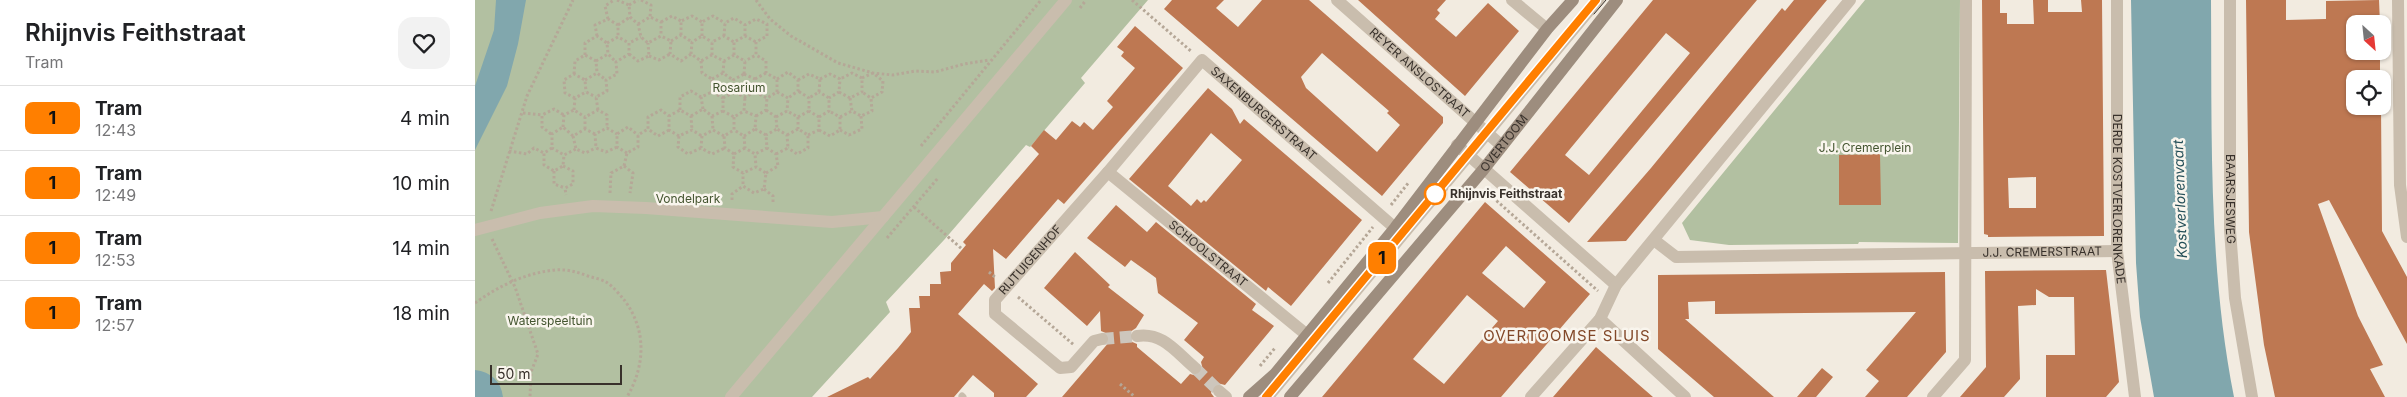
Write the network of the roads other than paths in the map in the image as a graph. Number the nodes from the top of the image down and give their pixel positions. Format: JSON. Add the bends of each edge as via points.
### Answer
{"nodes":[{"id":1,"x":1066,"y":0,"type":"edge"},
{"id":2,"x":1337,"y":0,"type":"edge"},
{"id":3,"x":1512,"y":0,"type":"edge"},
{"id":4,"x":1573,"y":0,"type":"edge"},
{"id":5,"x":1601,"y":0,"type":"edge"},
{"id":6,"x":1617,"y":0,"type":"edge"},
{"id":7,"x":1850,"y":0,"type":"edge"},
{"id":8,"x":1966,"y":0,"type":"edge"},
{"id":9,"x":2117,"y":0,"type":"edge"},
{"id":10,"x":2230,"y":0,"type":"edge"},
{"id":11,"x":2401,"y":1,"type":"edge"},
{"id":12,"x":1547,"y":29,"type":"junction"},
{"id":13,"x":1201,"y":60,"type":"joint"},
{"id":14,"x":1475,"y":122,"type":"junction"},
{"id":15,"x":1489,"y":135,"type":"junction"},
{"id":16,"x":1457,"y":145,"type":"junction"},
{"id":17,"x":1502,"y":146,"type":"junction"},
{"id":18,"x":1471,"y":157,"type":"junction"},
{"id":19,"x":1483,"y":170,"type":"junction"},
{"id":20,"x":1108,"y":172,"type":"junction"},
{"id":21,"x":883,"y":217,"type":"junction"},
{"id":22,"x":1395,"y":228,"type":"junction"},
{"id":23,"x":475,"y":230,"type":"edge"},
{"id":24,"x":2407,"y":237,"type":"edge"},
{"id":25,"x":1654,"y":240,"type":"junction"},
{"id":26,"x":2117,"y":251,"type":"junction"},
{"id":27,"x":1967,"y":254,"type":"junction"},
{"id":28,"x":1616,"y":286,"type":"junction"},
{"id":29,"x":1600,"y":318,"type":"junction"},
{"id":30,"x":1307,"y":334,"type":"junction"},
{"id":31,"x":1137,"y":336,"type":"tunnel mouth"},
{"id":32,"x":1102,"y":339,"type":"tunnel mouth"},
{"id":33,"x":1195,"y":368,"type":"tunnel mouth"},
{"id":34,"x":731,"y":397,"type":"edge"},
{"id":35,"x":1249,"y":397,"type":"edge"},
{"id":36,"x":1271,"y":397,"type":"edge"},
{"id":37,"x":1290,"y":397,"type":"edge"},
{"id":38,"x":1531,"y":397,"type":"edge"},
{"id":39,"x":1685,"y":397,"type":"edge"},
{"id":40,"x":1933,"y":397,"type":"edge"},
{"id":41,"x":2135,"y":397,"type":"edge"},
{"id":42,"x":2252,"y":397,"type":"edge"}],
"edges":[{"from":1,"to":21,"type":"street"},
{"from":2,"to":14,"type":"street","name":"REYER ANSLOSTRAAT"},
{"from":3,"to":12,"type":"street"},
{"from":4,"to":12,"type":"main road"},
{"from":5,"to":15,"type":"lane","name":"OVERTOOM"},
{"from":6,"to":17,"type":"main road","name":"OVERTOOM"},
{"from":7,"to":25,"type":"street"},
{"from":8,"to":27,"type":"street"},
{"from":9,"to":26,"type":"street","name":"DERDE KOSTVERLORENKADE"},
{"from":10,"to":42,"type":"street","name":"BAARSJESWEG","via":[[2230,230],[2235,298]]},
{"from":11,"to":24,"type":"street","via":[[2400,185]]},
{"from":12,"to":14,"type":"main road"},
{"from":13,"to":20,"type":"street","name":"RIJTUIGENHOF"},
{"from":13,"to":22,"type":"street","name":"SAXENBURGERSTRAAT"},
{"from":14,"to":15,"type":"street","name":"REYER ANSLOSTRAAT"},
{"from":14,"to":16,"type":"main road"},
{"from":15,"to":17,"type":"street","name":"REYER ANSLOSTRAAT"},
{"from":15,"to":18,"type":"lane","name":"OVERTOOM"},
{"from":16,"to":18,"type":"street"},
{"from":16,"to":22,"type":"main road"},
{"from":17,"to":19,"type":"main road","name":"OVERTOOM"},
{"from":18,"to":19,"type":"street"},
{"from":18,"to":36,"type":"lane","name":"OVERTOOM"},
{"from":19,"to":28,"type":"street"},
{"from":19,"to":37,"type":"main road","name":"OVERTOOM"},
{"from":20,"to":30,"type":"street","name":"SCHOOLSTRAAT"},
{"from":20,"to":32,"type":"street","name":"RIJTUIGENHOF","via":[[995,300],[995,314],[1060,368],[1071,367],[1094,341]]},
{"from":21,"to":23,"type":"street","via":[[833,222],[593,206],[540,213]]},
{"from":21,"to":34,"type":"street"},
{"from":22,"to":30,"type":"main road"},
{"from":25,"to":27,"type":"street","via":[[1676,257]]},
{"from":25,"to":28,"type":"street"},
{"from":26,"to":27,"type":"street","name":"J.J. CREMERSTRAAT"},
{"from":26,"to":41,"type":"street","name":"DERDE KOSTVERLORENKADE"},
{"from":27,"to":40,"type":"street","via":[[1965,360]]},
{"from":28,"to":29,"type":"street"},
{"from":29,"to":38,"type":"street"},
{"from":29,"to":39,"type":"street"},
{"from":30,"to":35,"type":"main road","via":[[1275,374]]},
{"from":31,"to":33,"type":"street","via":[[1150,334],[1159,337]]}]}
